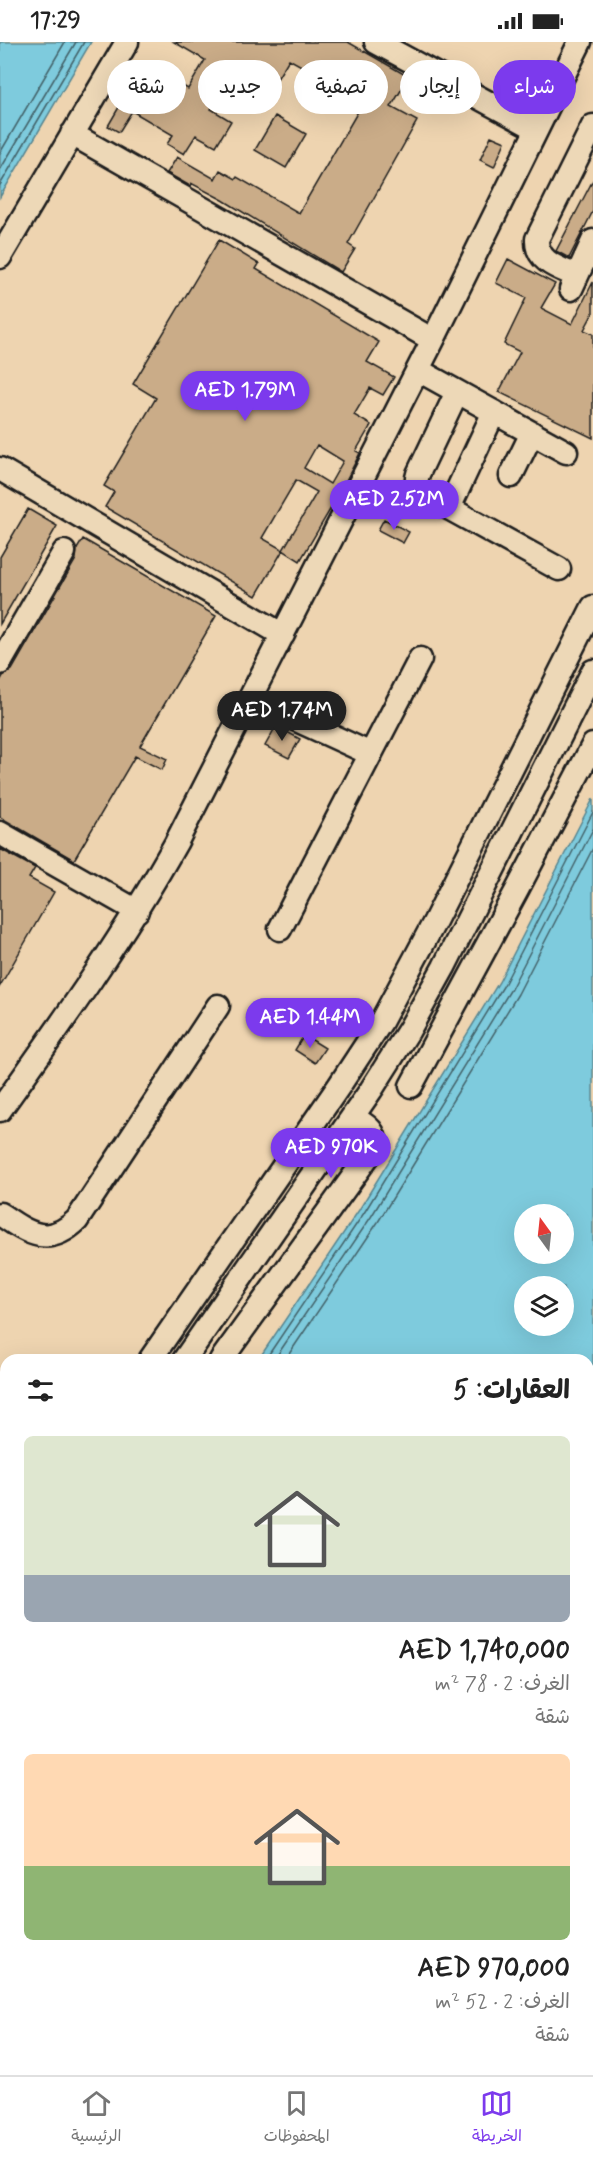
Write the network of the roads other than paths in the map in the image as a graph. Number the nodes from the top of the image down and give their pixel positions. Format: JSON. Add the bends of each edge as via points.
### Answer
{"nodes":[{"id":1,"x":127,"y":42,"type":"edge"},
{"id":2,"x":376,"y":42,"type":"edge"},
{"id":3,"x":580,"y":42,"type":"edge"},
{"id":4,"x":593,"y":126,"type":"edge"},
{"id":5,"x":537,"y":129,"type":"junction"},
{"id":6,"x":72,"y":134,"type":"junction"},
{"id":7,"x":593,"y":241,"type":"edge"},
{"id":8,"x":0,"y":257,"type":"edge"},
{"id":9,"x":433,"y":340,"type":"junction"},
{"id":10,"x":418,"y":370,"type":"junction"},
{"id":11,"x":458,"y":392,"type":"junction"},
{"id":12,"x":494,"y":412,"type":"junction"},
{"id":13,"x":532,"y":433,"type":"junction"},
{"id":14,"x":566,"y":452,"type":"dead end"},
{"id":15,"x":0,"y":469,"type":"edge"},
{"id":16,"x":511,"y":476,"type":"dead end"},
{"id":17,"x":449,"y":508,"type":"junction"},
{"id":18,"x":64,"y":552,"type":"dead end"},
{"id":19,"x":559,"y":569,"type":"dead end"},
{"id":20,"x":593,"y":607,"type":"edge"},
{"id":21,"x":283,"y":635,"type":"junction"},
{"id":22,"x":420,"y":659,"type":"dead end"},
{"id":23,"x":0,"y":663,"type":"edge"},
{"id":24,"x":593,"y":670,"type":"edge"},
{"id":25,"x":250,"y":699,"type":"junction"},
{"id":26,"x":586,"y":703,"type":"edge"},
{"id":27,"x":593,"y":745,"type":"edge"},
{"id":28,"x":371,"y":754,"type":"junction"},
{"id":29,"x":539,"y":778,"type":"junction"},
{"id":30,"x":568,"y":792,"type":"junction"},
{"id":31,"x":0,"y":833,"type":"edge"},
{"id":32,"x":137,"y":911,"type":"junction"},
{"id":33,"x":280,"y":928,"type":"dead end"},
{"id":34,"x":218,"y":1006,"type":"dead end"},
{"id":35,"x":411,"y":1086,"type":"dead end"},
{"id":36,"x":0,"y":1110,"type":"edge"},
{"id":37,"x":353,"y":1117,"type":"junction"},
{"id":38,"x":306,"y":1186,"type":"junction"},
{"id":39,"x":332,"y":1204,"type":"junction"},
{"id":40,"x":0,"y":1214,"type":"edge"},
{"id":41,"x":154,"y":1354,"type":"edge"},
{"id":42,"x":188,"y":1354,"type":"edge"},
{"id":43,"x":225,"y":1354,"type":"edge"}],
"edges":[{"from":1,"to":6,"type":"street"},
{"from":2,"to":5,"type":"street"},
{"from":3,"to":5,"type":"street"},
{"from":4,"to":7,"type":"street","via":[[537,238],[544,259],[573,283]]},
{"from":5,"to":9,"type":"street"},
{"from":6,"to":8,"type":"street"},
{"from":6,"to":9,"type":"street"},
{"from":9,"to":10,"type":"street"},
{"from":10,"to":11,"type":"street"},
{"from":10,"to":21,"type":"street"},
{"from":11,"to":12,"type":"street"},
{"from":11,"to":17,"type":"street","via":[[416,479],[421,493]]},
{"from":12,"to":13,"type":"street"},
{"from":12,"to":17,"type":"street"},
{"from":13,"to":14,"type":"street"},
{"from":13,"to":16,"type":"street"},
{"from":15,"to":21,"type":"street"},
{"from":17,"to":19,"type":"street"},
{"from":18,"to":23,"type":"street"},
{"from":20,"to":41,"type":"street","via":[[381,1022]]},
{"from":21,"to":25,"type":"street"},
{"from":22,"to":28,"type":"street"},
{"from":24,"to":26,"type":"street"},
{"from":25,"to":28,"type":"street"},
{"from":25,"to":32,"type":"street"},
{"from":26,"to":29,"type":"street"},
{"from":27,"to":30,"type":"street"},
{"from":28,"to":33,"type":"street"},
{"from":29,"to":30,"type":"street"},
{"from":29,"to":37,"type":"street","via":[[427,999]]},
{"from":30,"to":35,"type":"street"},
{"from":31,"to":32,"type":"street"},
{"from":32,"to":36,"type":"street"},
{"from":34,"to":40,"type":"street","via":[[70,1227],[53,1235],[34,1235]]},
{"from":37,"to":38,"type":"street"},
{"from":37,"to":39,"type":"street","via":[[373,1132],[374,1148]]},
{"from":38,"to":39,"type":"street"},
{"from":38,"to":42,"type":"street"},
{"from":39,"to":43,"type":"street"}]}
